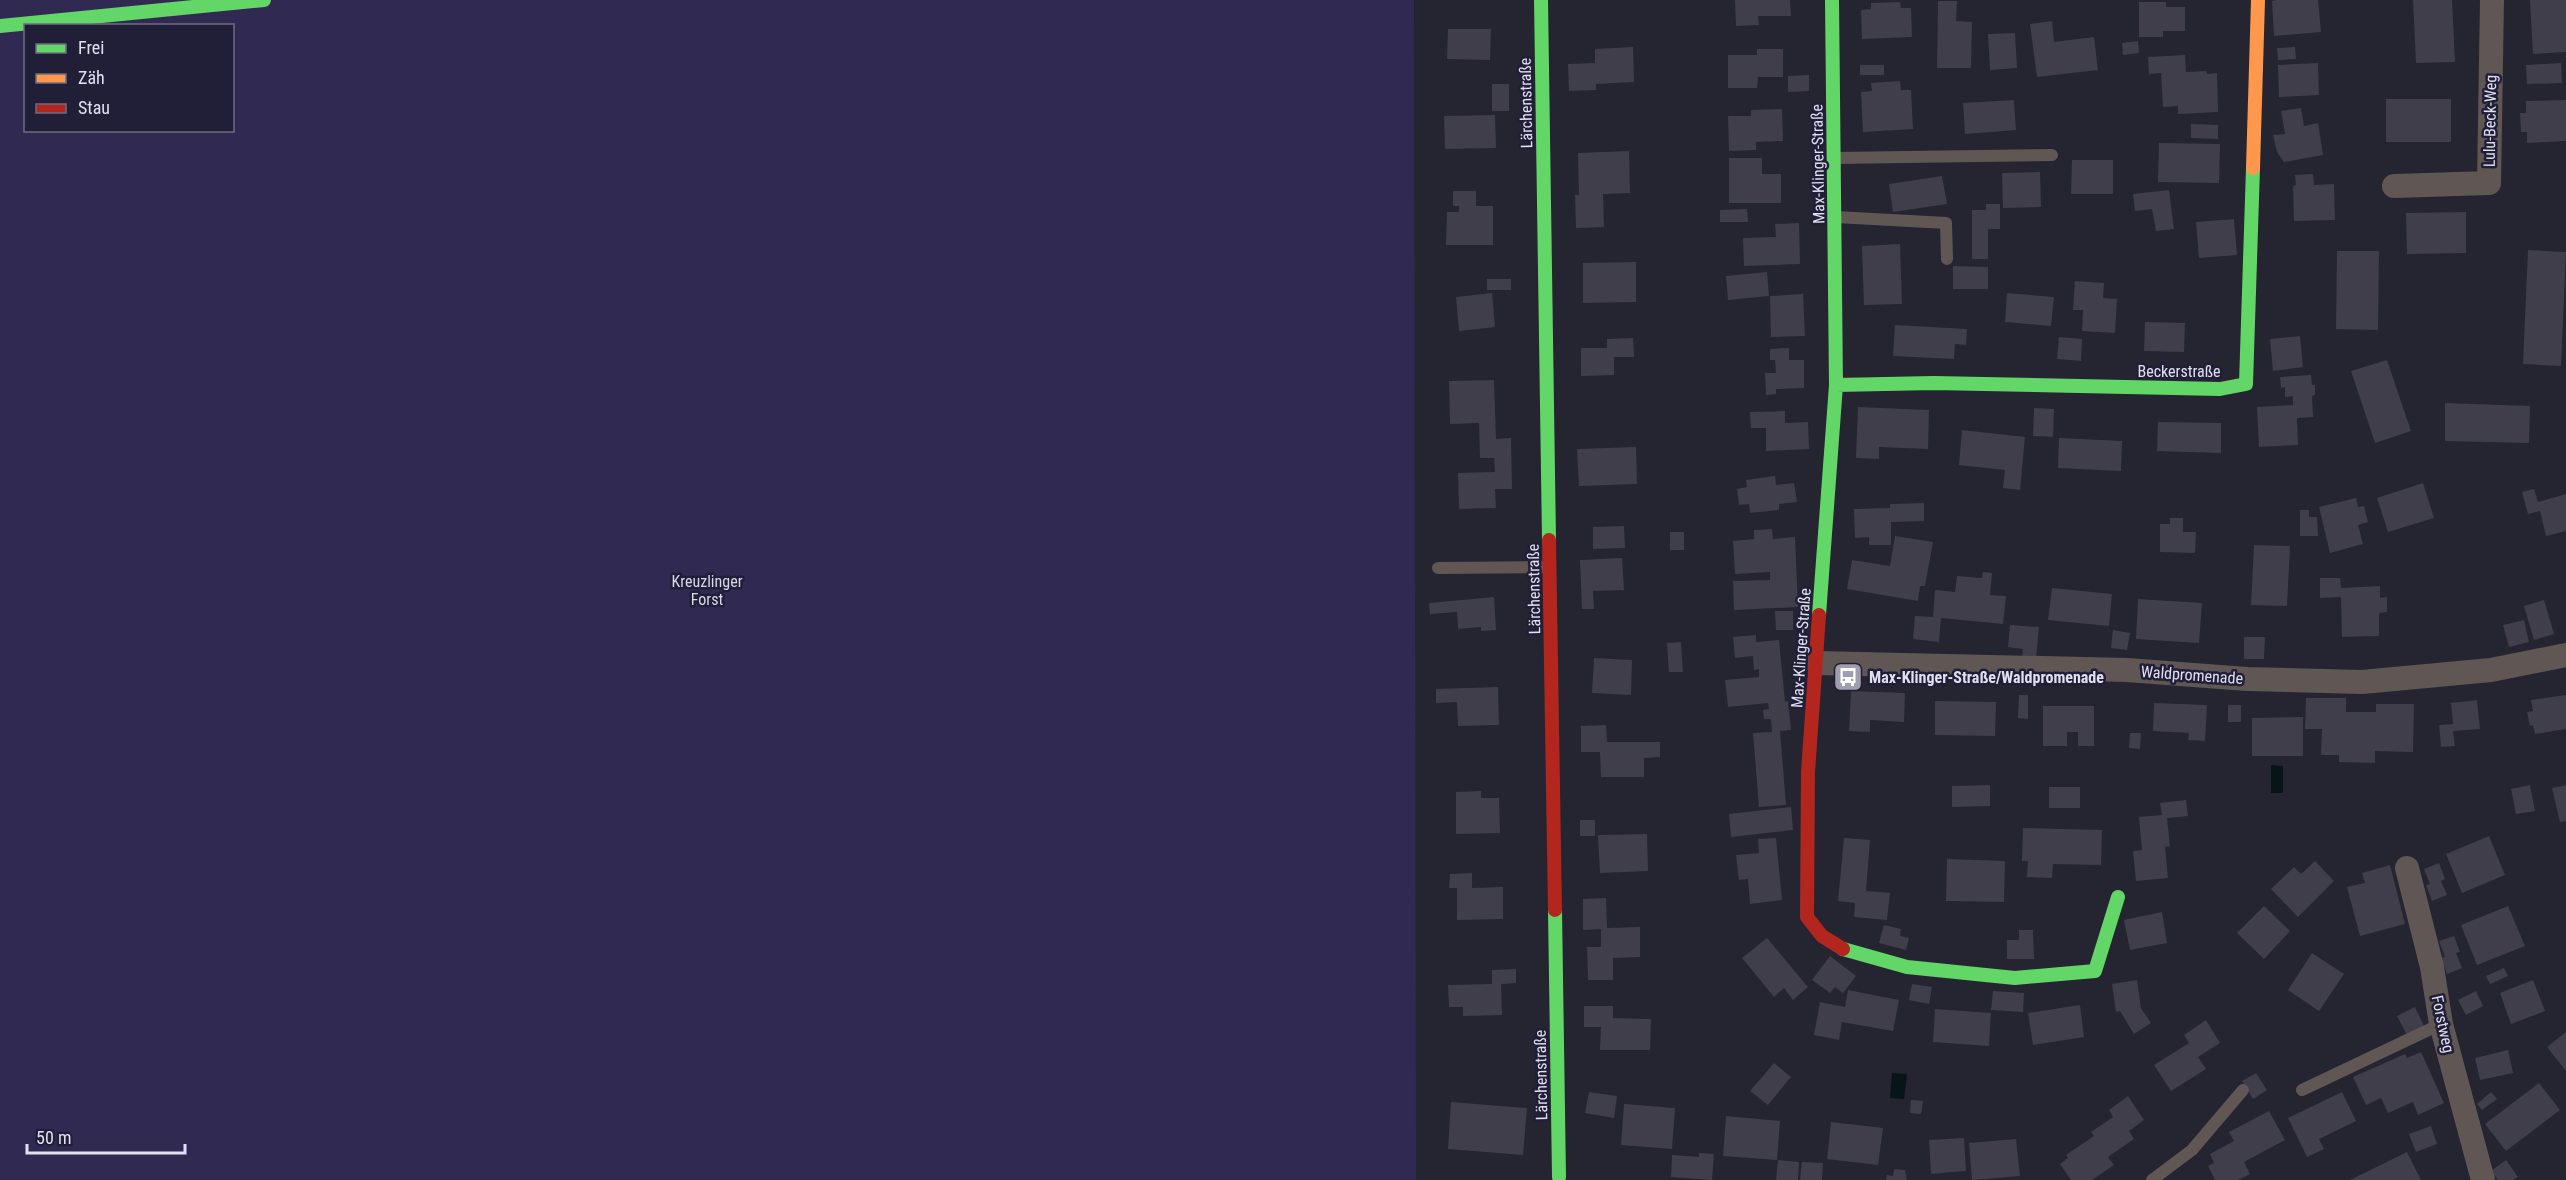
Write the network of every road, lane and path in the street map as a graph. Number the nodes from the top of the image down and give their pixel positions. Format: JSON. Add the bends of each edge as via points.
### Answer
{"nodes":[{"id":1,"x":264,"y":0,"type":"edge"},
{"id":2,"x":1541,"y":0,"type":"edge"},
{"id":3,"x":1832,"y":0,"type":"edge"},
{"id":4,"x":2258,"y":0,"type":"edge"},
{"id":5,"x":2492,"y":0,"type":"edge"},
{"id":6,"x":0,"y":26,"type":"edge"},
{"id":7,"x":2052,"y":155,"type":"dead end"},
{"id":8,"x":1835,"y":158,"type":"junction"},
{"id":9,"x":2394,"y":186,"type":"dead end"},
{"id":10,"x":1836,"y":217,"type":"junction"},
{"id":11,"x":1947,"y":259,"type":"dead end"},
{"id":12,"x":1836,"y":385,"type":"junction"},
{"id":13,"x":1550,"y":567,"type":"junction"},
{"id":14,"x":1438,"y":568,"type":"dead end"},
{"id":15,"x":2566,"y":655,"type":"edge"},
{"id":16,"x":1817,"y":663,"type":"junction"},
{"id":17,"x":2407,"y":868,"type":"dead end"},
{"id":18,"x":2118,"y":897,"type":"dead end"},
{"id":19,"x":2441,"y":1024,"type":"junction"},
{"id":20,"x":2243,"y":1090,"type":"dead end"},
{"id":21,"x":2302,"y":1090,"type":"dead end"},
{"id":22,"x":1559,"y":1177,"type":"dead end"},
{"id":23,"x":2152,"y":1180,"type":"edge"},
{"id":24,"x":2483,"y":1180,"type":"edge"}],
"edges":[{"from":1,"to":6,"type":"street"},
{"from":2,"to":13,"type":"street","name":"Lärchenstraße"},
{"from":3,"to":8,"type":"street","name":"Max-Klinger-Straße"},
{"from":4,"to":12,"type":"street","name":"Beckerstraße","via":[[2246,384],[2220,389],[1934,383]]},
{"from":5,"to":9,"type":"street","name":"Lulu-Beck-Weg","via":[[2489,183]]},
{"from":7,"to":8,"type":"lane"},
{"from":8,"to":10,"type":"street","name":"Max-Klinger-Straße"},
{"from":10,"to":11,"type":"lane","via":[[1946,223]]},
{"from":10,"to":12,"type":"street","name":"Max-Klinger-Straße"},
{"from":12,"to":16,"type":"street","name":"Max-Klinger-Straße"},
{"from":13,"to":14,"type":"lane"},
{"from":13,"to":22,"type":"street","name":"Lärchenstraße"},
{"from":15,"to":16,"type":"street","name":"Waldpromenade","via":[[2491,670],[2362,682],[2127,670]]},
{"from":16,"to":18,"type":"street","name":"Max-Klinger-Straße","via":[[1808,772],[1807,917],[1822,936],[1844,950],[1907,967],[2015,978],[2095,970]]},
{"from":17,"to":19,"type":"street","name":"Forstweg","via":[[2432,967]]},
{"from":19,"to":21,"type":"lane"},
{"from":19,"to":24,"type":"street","name":"Forstweg"},
{"from":20,"to":23,"type":"lane","via":[[2192,1150]]}]}
